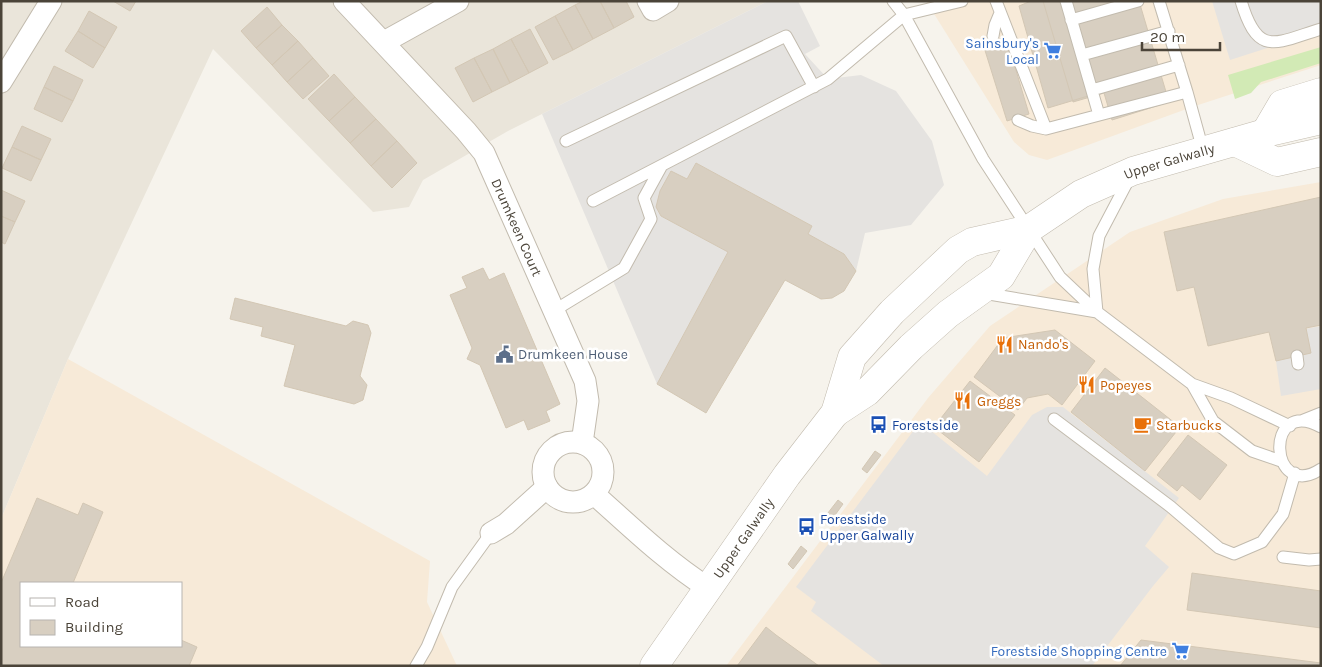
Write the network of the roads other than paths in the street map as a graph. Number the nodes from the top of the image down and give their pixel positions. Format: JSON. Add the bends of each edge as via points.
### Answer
{"nodes":[{"id":1,"x":51,"y":1,"type":"edge"},
{"id":2,"x":344,"y":1,"type":"edge"},
{"id":3,"x":458,"y":1,"type":"edge"},
{"id":4,"x":648,"y":1,"type":"edge"},
{"id":5,"x":668,"y":1,"type":"edge"},
{"id":6,"x":893,"y":1,"type":"edge"},
{"id":7,"x":962,"y":1,"type":"edge"},
{"id":8,"x":996,"y":1,"type":"edge"},
{"id":9,"x":1066,"y":1,"type":"edge"},
{"id":10,"x":1138,"y":1,"type":"edge"},
{"id":11,"x":1159,"y":1,"type":"edge"},
{"id":12,"x":1241,"y":1,"type":"edge"},
{"id":13,"x":1000,"y":13,"type":"junction"},
{"id":14,"x":904,"y":15,"type":"junction"},
{"id":15,"x":1071,"y":20,"type":"junction"},
{"id":16,"x":1321,"y":29,"type":"edge"},
{"id":17,"x":1169,"y":32,"type":"junction"},
{"id":18,"x":993,"y":36,"type":"dead end"},
{"id":19,"x":384,"y":42,"type":"junction"},
{"id":20,"x":1082,"y":56,"type":"junction"},
{"id":21,"x":1179,"y":65,"type":"junction"},
{"id":22,"x":1,"y":82,"type":"edge"},
{"id":23,"x":814,"y":87,"type":"junction"},
{"id":24,"x":1092,"y":90,"type":"junction"},
{"id":25,"x":1187,"y":92,"type":"junction"},
{"id":26,"x":1321,"y":92,"type":"edge"},
{"id":27,"x":1099,"y":115,"type":"junction"},
{"id":28,"x":1018,"y":120,"type":"dead end"},
{"id":29,"x":1321,"y":120,"type":"edge"},
{"id":30,"x":1046,"y":129,"type":"junction"},
{"id":31,"x":1265,"y":133,"type":"junction"},
{"id":32,"x":566,"y":141,"type":"dead end"},
{"id":33,"x":1235,"y":142,"type":"junction"},
{"id":34,"x":1203,"y":150,"type":"junction"},
{"id":35,"x":1321,"y":152,"type":"edge"},
{"id":36,"x":661,"y":166,"type":"junction"},
{"id":37,"x":1133,"y":171,"type":"junction"},
{"id":38,"x":592,"y":201,"type":"dead end"},
{"id":39,"x":1029,"y":229,"type":"junction"},
{"id":40,"x":978,"y":292,"type":"junction"},
{"id":41,"x":555,"y":310,"type":"junction"},
{"id":42,"x":1097,"y":312,"type":"junction"},
{"id":43,"x":1192,"y":384,"type":"junction"},
{"id":44,"x":835,"y":413,"type":"junction"},
{"id":45,"x":1321,"y":413,"type":"edge"},
{"id":46,"x":1054,"y":419,"type":"dead end"},
{"id":47,"x":1294,"y":424,"type":"junction"},
{"id":48,"x":1321,"y":427,"type":"edge"},
{"id":49,"x":582,"y":443,"type":"junction"},
{"id":50,"x":1281,"y":461,"type":"junction"},
{"id":51,"x":1321,"y":469,"type":"edge"},
{"id":52,"x":1295,"y":473,"type":"junction"},
{"id":53,"x":547,"y":487,"type":"junction"},
{"id":54,"x":594,"y":494,"type":"junction"},
{"id":55,"x":491,"y":533,"type":"joint"},
{"id":56,"x":1284,"y":557,"type":"dead end"},
{"id":57,"x":1321,"y":559,"type":"edge"},
{"id":58,"x":708,"y":588,"type":"junction"},
{"id":59,"x":416,"y":666,"type":"edge"},
{"id":60,"x":654,"y":666,"type":"edge"}],
"edges":[{"from":1,"to":22,"type":"street"},
{"from":2,"to":19,"type":"street","name":"Drumkeen Court"},
{"from":3,"to":19,"type":"street"},
{"from":4,"to":5,"type":"street","via":[[653,10]]},
{"from":6,"to":14,"type":"lane"},
{"from":7,"to":14,"type":"lane"},
{"from":8,"to":13,"type":"lane"},
{"from":9,"to":15,"type":"lane"},
{"from":10,"to":15,"type":"lane"},
{"from":11,"to":17,"type":"lane"},
{"from":12,"to":16,"type":"lane","via":[[1248,24],[1254,34],[1265,42],[1276,43]]},
{"from":13,"to":18,"type":"lane"},
{"from":13,"to":30,"type":"lane"},
{"from":14,"to":23,"type":"lane"},
{"from":14,"to":39,"type":"lane","via":[[983,159]]},
{"from":15,"to":20,"type":"lane"},
{"from":17,"to":20,"type":"lane"},
{"from":17,"to":21,"type":"lane"},
{"from":19,"to":41,"type":"street","name":"Drumkeen Court","via":[[484,153]]},
{"from":20,"to":24,"type":"lane"},
{"from":21,"to":24,"type":"lane"},
{"from":21,"to":25,"type":"lane"},
{"from":23,"to":32,"type":"lane","via":[[786,36]]},
{"from":23,"to":36,"type":"lane"},
{"from":24,"to":27,"type":"lane"},
{"from":25,"to":27,"type":"lane"},
{"from":25,"to":34,"type":"lane"},
{"from":26,"to":31,"type":"street","via":[[1282,104]]},
{"from":27,"to":30,"type":"lane"},
{"from":28,"to":30,"type":"lane"},
{"from":29,"to":31,"type":"street","name":"Upper Galwally"},
{"from":31,"to":33,"type":"street","name":"Upper Galwally"},
{"from":33,"to":34,"type":"street","name":"Upper Galwally"},
{"from":33,"to":35,"type":"street","via":[[1277,162]]},
{"from":34,"to":37,"type":"street","name":"Upper Galwally"},
{"from":36,"to":38,"type":"lane"},
{"from":36,"to":41,"type":"lane","via":[[644,198],[651,219],[624,268]]},
{"from":37,"to":39,"type":"street","name":"Upper Galwally","via":[[1081,194]]},
{"from":37,"to":42,"type":"lane","via":[[1099,236],[1093,269]]},
{"from":39,"to":40,"type":"street","name":"Upper Galwally","via":[[1001,276]]},
{"from":39,"to":42,"type":"lane","via":[[1060,277]]},
{"from":39,"to":44,"type":"street","name":"Upper Galwally","via":[[972,242],[958,250],[892,312],[852,357]]},
{"from":40,"to":42,"type":"lane"},
{"from":40,"to":44,"type":"street","name":"Upper Galwally","via":[[911,347],[867,392]]},
{"from":41,"to":49,"type":"street","name":"Drumkeen Court","via":[[586,381],[588,402]]},
{"from":42,"to":43,"type":"lane"},
{"from":43,"to":47,"type":"lane"},
{"from":43,"to":50,"type":"lane","via":[[1213,421],[1252,451]]},
{"from":44,"to":58,"type":"street","name":"Upper Galwally","via":[[787,474]]},
{"from":45,"to":47,"type":"lane"},
{"from":46,"to":52,"type":"lane","via":[[1171,507],[1219,548],[1234,554],[1262,542],[1283,514]]},
{"from":47,"to":48,"type":"lane","via":[[1305,422]]},
{"from":47,"to":50,"type":"lane","via":[[1285,431],[1278,444]]},
{"from":49,"to":53,"type":"street","via":[[564,443],[550,453],[543,470]]},
{"from":49,"to":54,"type":"street","via":[[598,456],[602,465],[603,476]]},
{"from":50,"to":52,"type":"lane"},
{"from":51,"to":52,"type":"lane","via":[[1309,474]]},
{"from":53,"to":54,"type":"street","via":[[560,500],[569,502],[587,499]]},
{"from":53,"to":55,"type":"street","via":[[506,524]]},
{"from":54,"to":58,"type":"street","via":[[657,551]]},
{"from":55,"to":59,"type":"lane","via":[[452,587]]},
{"from":56,"to":57,"type":"lane"},
{"from":58,"to":60,"type":"street","name":"Upper Galwally"}]}
